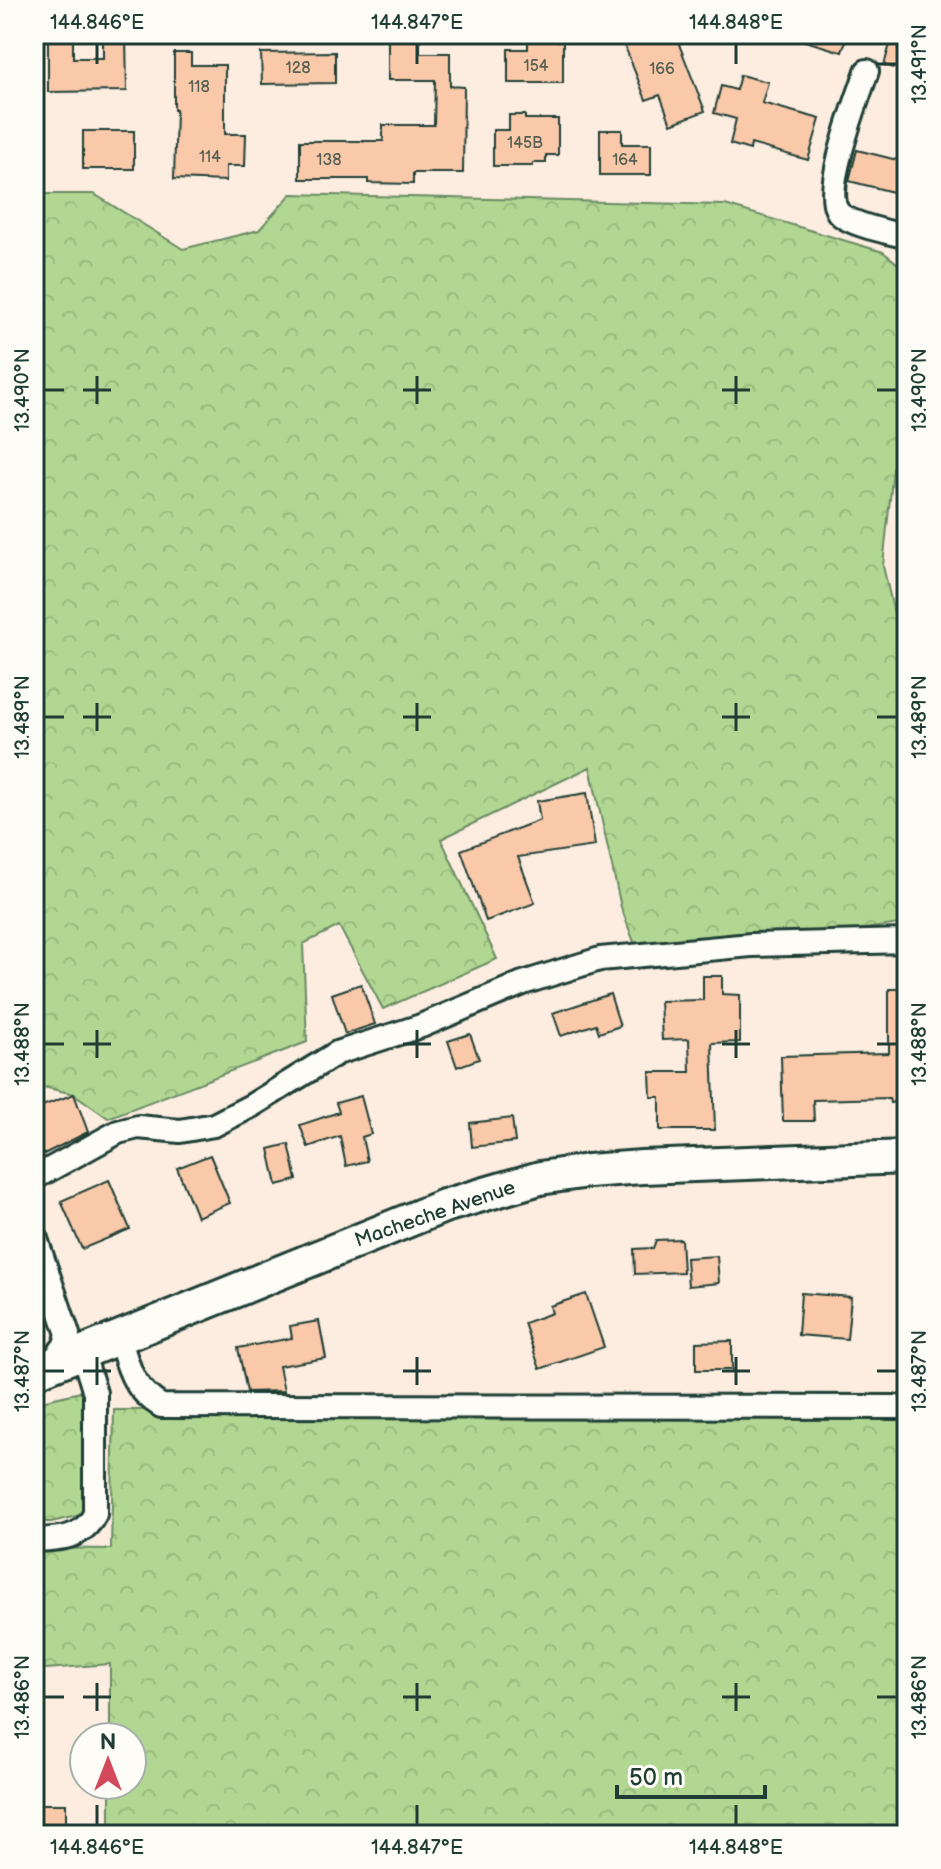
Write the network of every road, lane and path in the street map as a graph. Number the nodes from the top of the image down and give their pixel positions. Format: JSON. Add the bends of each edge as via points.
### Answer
{"nodes":[{"id":1,"x":867,"y":71,"type":"dead end"},
{"id":2,"x":907,"y":237,"type":"edge"},
{"id":3,"x":907,"y":941,"type":"edge"},
{"id":4,"x":907,"y":1157,"type":"edge"},
{"id":5,"x":34,"y":1178,"type":"edge"},
{"id":6,"x":34,"y":1233,"type":"edge"},
{"id":7,"x":119,"y":1337,"type":"junction"},
{"id":8,"x":82,"y":1351,"type":"junction"},
{"id":9,"x":41,"y":1369,"type":"edge"},
{"id":10,"x":907,"y":1407,"type":"edge"},
{"id":11,"x":34,"y":1540,"type":"edge"}],
"edges":[{"from":1,"to":2,"type":"street","via":[[837,170],[835,205],[847,219]]},
{"from":3,"to":5,"type":"street","via":[[751,945],[600,959],[337,1053],[214,1125],[118,1132]]},
{"from":4,"to":7,"type":"main road","name":"Macheche Avenue","via":[[642,1167],[540,1178],[444,1206]]},
{"from":6,"to":9,"type":"street","via":[[68,1334],[65,1345]]},
{"from":7,"to":8,"type":"main road","name":"Macheche Avenue"},
{"from":7,"to":10,"type":"street","via":[[133,1379],[143,1395],[161,1406]]},
{"from":8,"to":9,"type":"main road","name":"Macheche Avenue"},
{"from":8,"to":11,"type":"street","via":[[95,1393],[95,1514],[77,1534]]}]}
